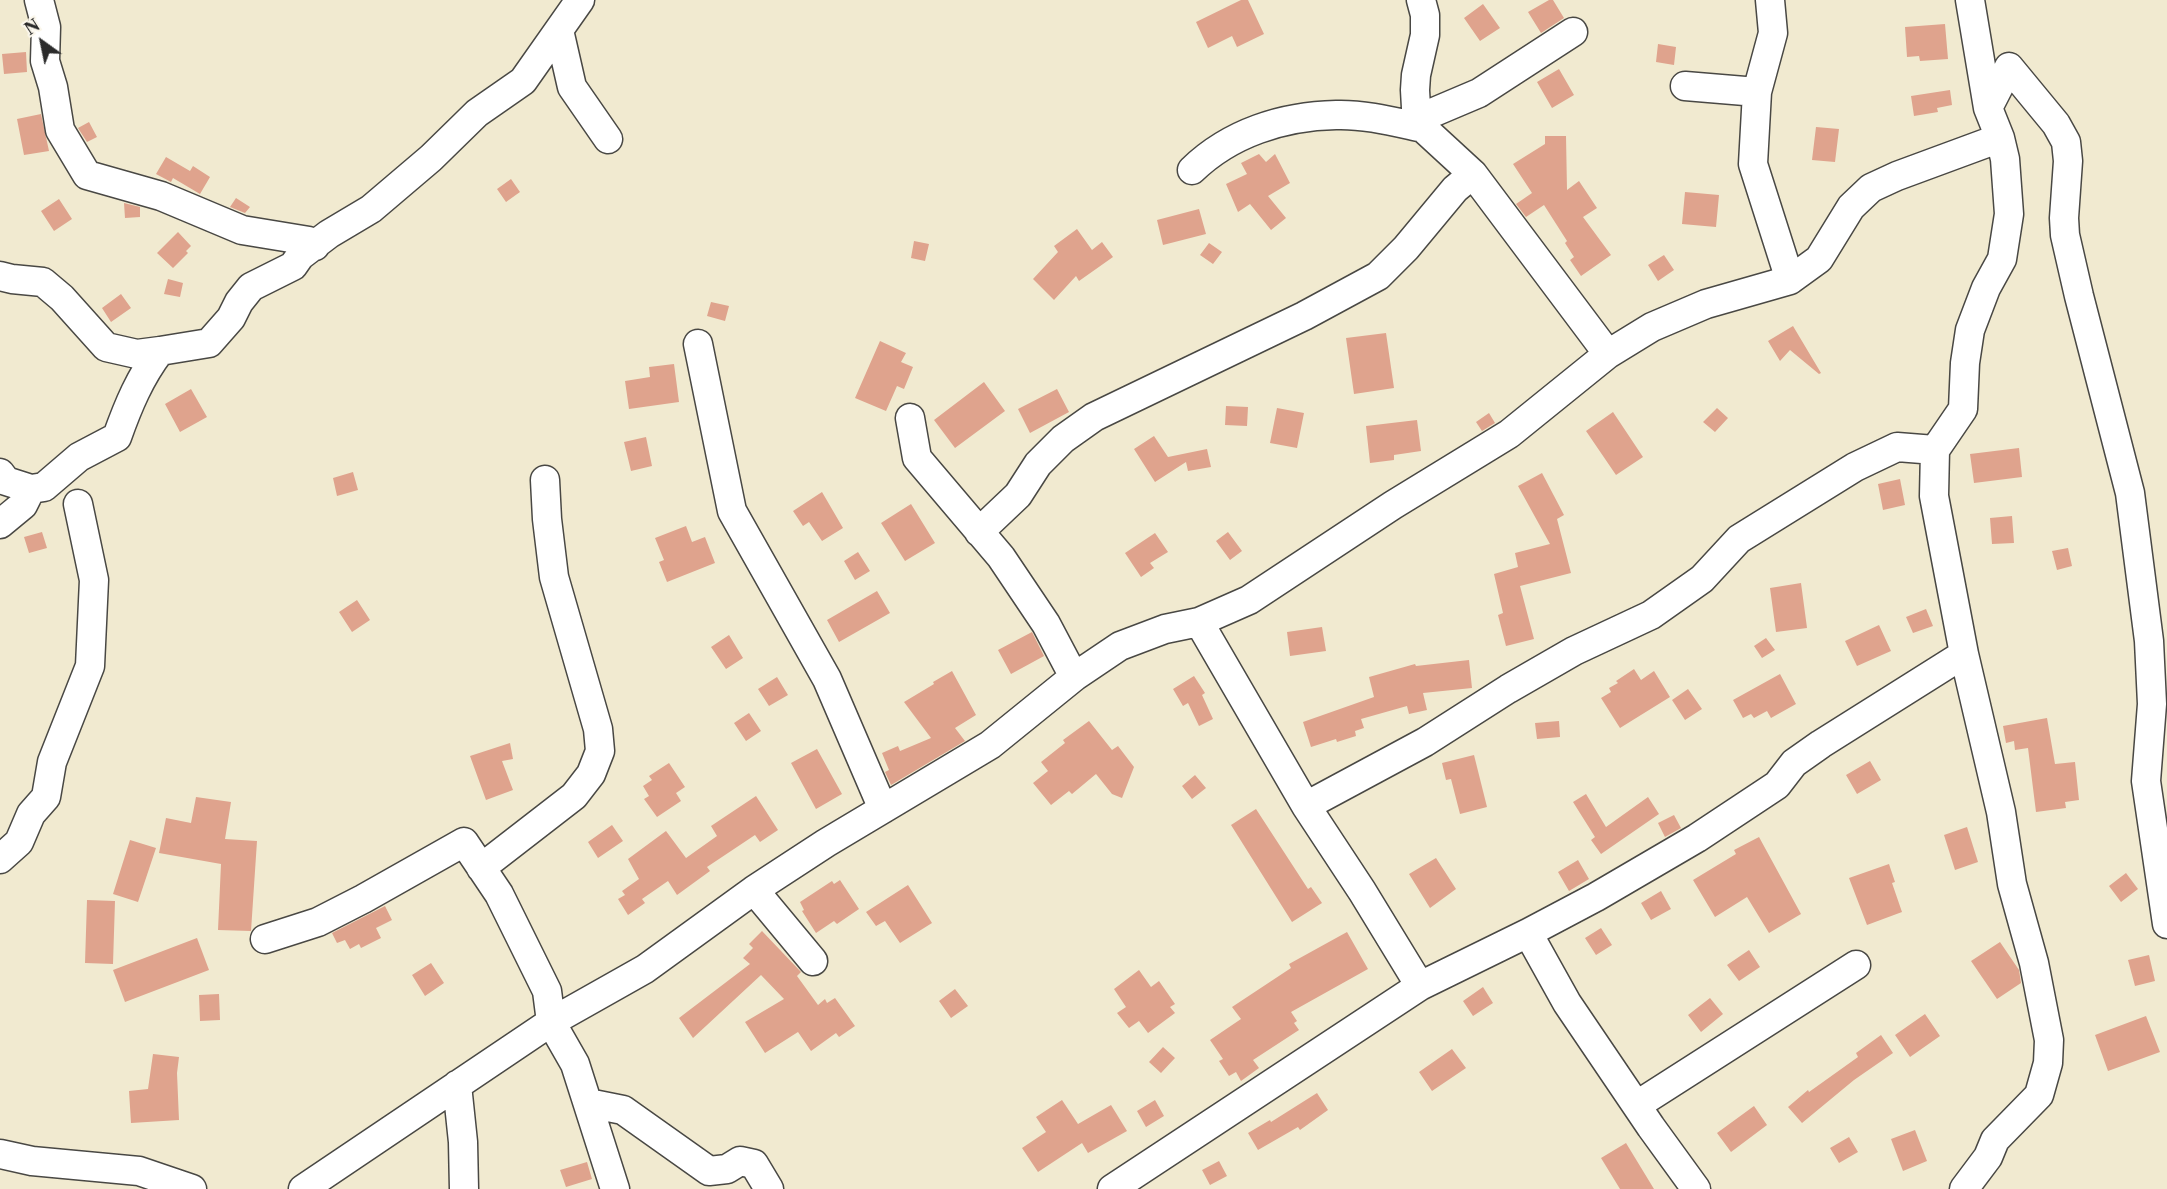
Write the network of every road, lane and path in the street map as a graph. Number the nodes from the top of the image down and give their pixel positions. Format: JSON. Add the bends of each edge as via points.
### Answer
{"nodes":[{"id":1,"x":39,"y":0,"type":"edge"},
{"id":2,"x":580,"y":0,"type":"edge"},
{"id":3,"x":1422,"y":0,"type":"edge"},
{"id":4,"x":1770,"y":0,"type":"edge"},
{"id":5,"x":1970,"y":0,"type":"edge"},
{"id":6,"x":559,"y":30,"type":"junction"},
{"id":7,"x":1573,"y":32,"type":"dead end"},
{"id":8,"x":1685,"y":86,"type":"dead end"},
{"id":9,"x":1757,"y":92,"type":"junction"},
{"id":10,"x":1988,"y":108,"type":"junction"},
{"id":11,"x":1421,"y":123,"type":"junction"},
{"id":12,"x":2000,"y":138,"type":"junction"},
{"id":13,"x":608,"y":139,"type":"dead end"},
{"id":14,"x":1192,"y":170,"type":"dead end"},
{"id":15,"x":1473,"y":174,"type":"junction"},
{"id":16,"x":315,"y":246,"type":"junction"},
{"id":17,"x":0,"y":276,"type":"edge"},
{"id":18,"x":1790,"y":280,"type":"junction"},
{"id":19,"x":699,"y":344,"type":"dead end"},
{"id":20,"x":160,"y":351,"type":"junction"},
{"id":21,"x":1608,"y":354,"type":"junction"},
{"id":22,"x":910,"y":418,"type":"dead end"},
{"id":23,"x":1935,"y":450,"type":"junction"},
{"id":24,"x":0,"y":474,"type":"edge"},
{"id":25,"x":545,"y":480,"type":"dead end"},
{"id":26,"x":31,"y":489,"type":"junction"},
{"id":27,"x":78,"y":504,"type":"dead end"},
{"id":28,"x":0,"y":524,"type":"edge"},
{"id":29,"x":980,"y":532,"type":"junction"},
{"id":30,"x":1199,"y":622,"type":"junction"},
{"id":31,"x":2158,"y":633,"type":"edge"},
{"id":32,"x":1964,"y":654,"type":"junction"},
{"id":33,"x":1074,"y":677,"type":"junction"},
{"id":34,"x":1306,"y":806,"type":"junction"},
{"id":35,"x":883,"y":809,"type":"junction"},
{"id":36,"x":0,"y":859,"type":"edge"},
{"id":37,"x":481,"y":868,"type":"junction"},
{"id":38,"x":754,"y":890,"type":"junction"},
{"id":39,"x":2167,"y":924,"type":"edge"},
{"id":40,"x":1528,"y":933,"type":"junction"},
{"id":41,"x":266,"y":939,"type":"dead end"},
{"id":42,"x":813,"y":961,"type":"dead end"},
{"id":43,"x":1856,"y":965,"type":"dead end"},
{"id":44,"x":1420,"y":986,"type":"junction"},
{"id":45,"x":551,"y":1022,"type":"junction"},
{"id":46,"x":457,"y":1086,"type":"junction"},
{"id":47,"x":588,"y":1103,"type":"junction"},
{"id":48,"x":1637,"y":1105,"type":"junction"},
{"id":49,"x":0,"y":1154,"type":"edge"},
{"id":50,"x":89,"y":1178,"type":"edge"},
{"id":51,"x":192,"y":1189,"type":"edge"},
{"id":52,"x":303,"y":1189,"type":"edge"},
{"id":53,"x":464,"y":1189,"type":"edge"},
{"id":54,"x":615,"y":1189,"type":"edge"},
{"id":55,"x":769,"y":1189,"type":"edge"},
{"id":56,"x":1112,"y":1189,"type":"edge"},
{"id":57,"x":1696,"y":1189,"type":"edge"},
{"id":58,"x":1964,"y":1189,"type":"edge"}],
"edges":[{"from":1,"to":16,"type":"street","via":[[46,27],[45,61],[60,130],[87,175],[161,196],[242,230],[309,241]]},
{"from":2,"to":6,"type":"street"},
{"from":3,"to":11,"type":"street","via":[[1425,35],[1415,90]]},
{"from":4,"to":9,"type":"street","via":[[1773,33]]},
{"from":5,"to":10,"type":"street"},
{"from":6,"to":13,"type":"street","via":[[572,87]]},
{"from":6,"to":16,"type":"street","via":[[523,81],[477,113],[371,209]]},
{"from":7,"to":11,"type":"street","via":[[1479,93]]},
{"from":8,"to":9,"type":"street"},
{"from":9,"to":18,"type":"street","via":[[1753,164]]},
{"from":10,"to":12,"type":"street"},
{"from":10,"to":31,"type":"street","via":[[2009,67],[2066,142],[2066,235],[2130,493]]},
{"from":11,"to":14,"type":"street","via":[[1337,114],[1299,118],[1226,143]]},
{"from":11,"to":15,"type":"street"},
{"from":12,"to":18,"type":"street","via":[[1871,188],[1851,207],[1819,259]]},
{"from":12,"to":23,"type":"street","via":[[2009,214],[2002,259],[1970,330],[1964,409]]},
{"from":15,"to":21,"type":"street"},
{"from":15,"to":29,"type":"street","via":[[1378,276],[1094,417],[1046,455],[1018,495]]},
{"from":16,"to":20,"type":"street","via":[[293,266],[251,287],[231,318],[208,343]]},
{"from":17,"to":20,"type":"street","via":[[43,282],[105,347],[137,354]]},
{"from":18,"to":21,"type":"street","via":[[1706,304],[1652,327]]},
{"from":19,"to":35,"type":"street","via":[[732,511],[827,679]]},
{"from":20,"to":26,"type":"street","via":[[144,372],[117,437],[80,457],[44,487]]},
{"from":21,"to":30,"type":"street","via":[[1509,434],[1266,590]]},
{"from":22,"to":29,"type":"street","via":[[917,458]]},
{"from":23,"to":32,"type":"street","via":[[1934,496]]},
{"from":23,"to":34,"type":"street","via":[[1897,447],[1855,467],[1739,538],[1702,579],[1651,615],[1574,651],[1425,742]]},
{"from":24,"to":26,"type":"street","via":[[6,481]]},
{"from":25,"to":37,"type":"street","via":[[554,577],[598,729],[600,751],[591,774],[574,796]]},
{"from":26,"to":28,"type":"street","via":[[23,505]]},
{"from":27,"to":36,"type":"street","via":[[94,580],[90,666],[52,762],[46,797],[31,814],[19,842]]},
{"from":29,"to":33,"type":"street","via":[[1046,624]]},
{"from":30,"to":33,"type":"street","via":[[1165,629],[1120,646]]},
{"from":30,"to":34,"type":"street"},
{"from":31,"to":39,"type":"street","via":[[2146,781]]},
{"from":32,"to":40,"type":"street","via":[[1821,744],[1794,763],[1777,785],[1697,838]]},
{"from":32,"to":58,"type":"street","via":[[2049,1040],[2048,1063],[2039,1095],[1995,1140],[1988,1157]]},
{"from":33,"to":35,"type":"street","via":[[990,745]]},
{"from":34,"to":44,"type":"street"},
{"from":35,"to":38,"type":"street"},
{"from":37,"to":41,"type":"street","via":[[464,842],[318,922]]},
{"from":37,"to":45,"type":"street","via":[[499,894],[548,991]]},
{"from":38,"to":42,"type":"street"},
{"from":38,"to":45,"type":"street","via":[[645,969]]},
{"from":40,"to":44,"type":"street"},
{"from":40,"to":48,"type":"street","via":[[1568,1003]]},
{"from":43,"to":48,"type":"street"},
{"from":44,"to":56,"type":"street"},
{"from":45,"to":46,"type":"street"},
{"from":45,"to":47,"type":"street","via":[[575,1064]]},
{"from":46,"to":52,"type":"street"},
{"from":46,"to":53,"type":"street"},
{"from":47,"to":54,"type":"street"},
{"from":47,"to":55,"type":"street","via":[[623,1110],[709,1171],[727,1169],[740,1161],[754,1164]]},
{"from":48,"to":57,"type":"street"},
{"from":49,"to":50,"type":"street"},
{"from":50,"to":51,"type":"street","via":[[139,1171]]}]}
